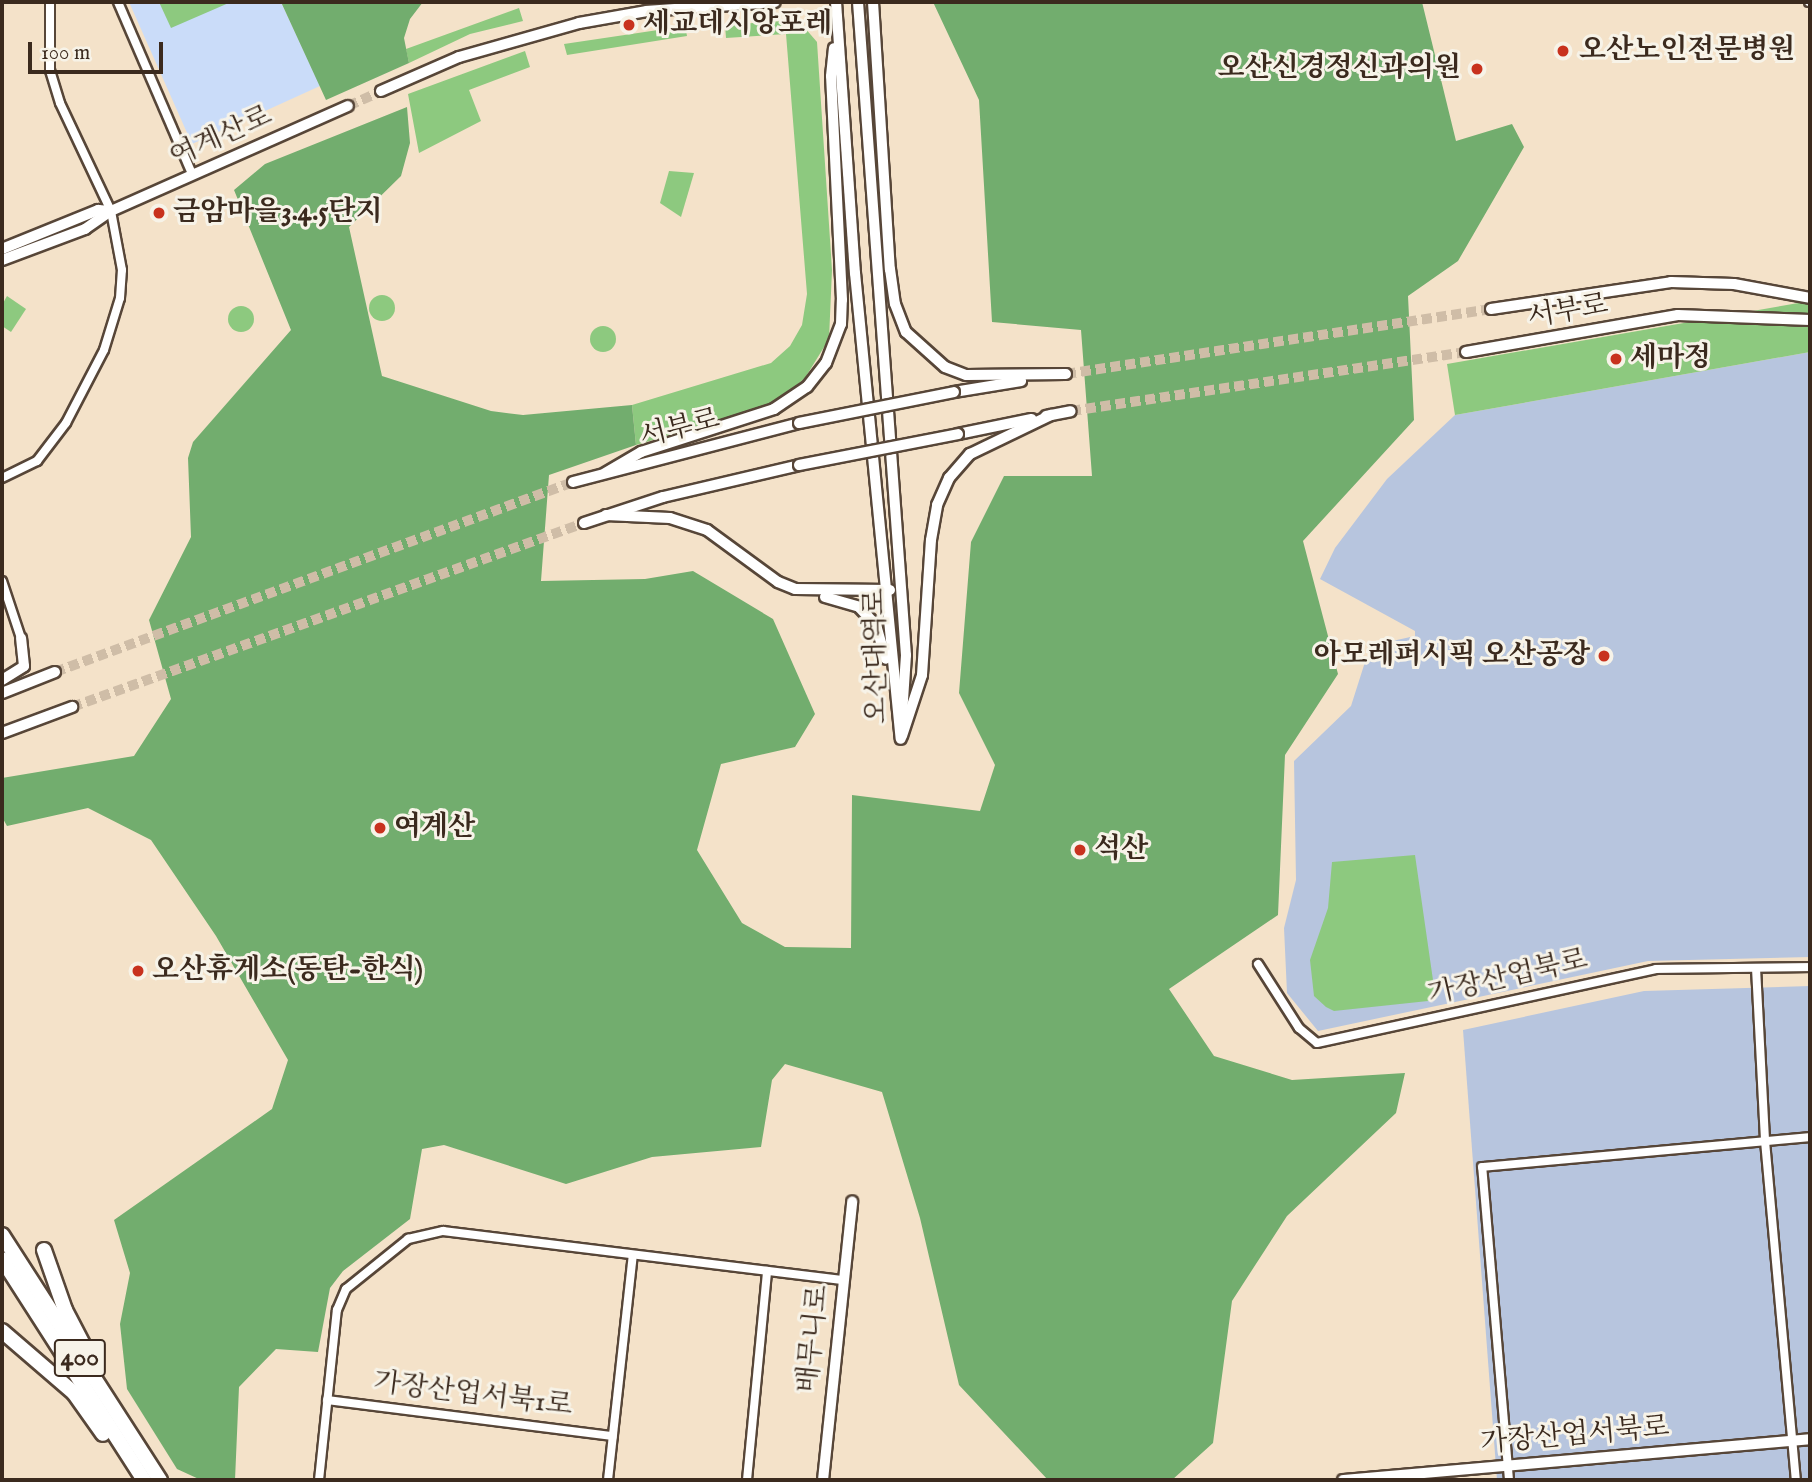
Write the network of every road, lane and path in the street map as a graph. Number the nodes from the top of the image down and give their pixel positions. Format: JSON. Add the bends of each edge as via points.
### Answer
{"nodes":[{"id":1,"x":50,"y":2,"type":"edge"},
{"id":2,"x":118,"y":2,"type":"edge"},
{"id":3,"x":775,"y":2,"type":"edge"},
{"id":4,"x":836,"y":2,"type":"edge"},
{"id":5,"x":858,"y":2,"type":"edge"},
{"id":6,"x":873,"y":2,"type":"edge"},
{"id":7,"x":837,"y":24,"type":"junction"},
{"id":8,"x":381,"y":91,"type":"tunnel mouth"},
{"id":9,"x":348,"y":106,"type":"tunnel mouth"},
{"id":10,"x":192,"y":174,"type":"junction"},
{"id":11,"x":111,"y":211,"type":"junction"},
{"id":12,"x":2,"y":250,"type":"edge"},
{"id":13,"x":2,"y":260,"type":"edge"},
{"id":14,"x":1810,"y":298,"type":"edge"},
{"id":15,"x":1491,"y":309,"type":"tunnel mouth"},
{"id":16,"x":1810,"y":320,"type":"edge"},
{"id":17,"x":1466,"y":352,"type":"tunnel mouth"},
{"id":18,"x":1071,"y":411,"type":"tunnel mouth"},
{"id":19,"x":1051,"y":415,"type":"junction"},
{"id":20,"x":605,"y":473,"type":"junction"},
{"id":21,"x":2,"y":478,"type":"edge"},
{"id":22,"x":573,"y":482,"type":"tunnel mouth"},
{"id":23,"x":606,"y":515,"type":"junction"},
{"id":24,"x":584,"y":523,"type":"tunnel mouth"},
{"id":25,"x":2,"y":581,"type":"edge"},
{"id":26,"x":900,"y":589,"type":"junction"},
{"id":27,"x":886,"y":591,"type":"junction"},
{"id":28,"x":809,"y":592,"type":"junction"},
{"id":29,"x":21,"y":638,"type":"joint"},
{"id":30,"x":55,"y":672,"type":"tunnel mouth"},
{"id":31,"x":2,"y":680,"type":"edge"},
{"id":32,"x":2,"y":693,"type":"edge"},
{"id":33,"x":895,"y":697,"type":"junction"},
{"id":34,"x":72,"y":707,"type":"tunnel mouth"},
{"id":35,"x":2,"y":733,"type":"edge"},
{"id":36,"x":901,"y":739,"type":"junction"},
{"id":37,"x":1258,"y":964,"type":"dead end"},
{"id":38,"x":1810,"y":967,"type":"edge"},
{"id":39,"x":1756,"y":968,"type":"junction"},
{"id":40,"x":1810,"y":1137,"type":"edge"},
{"id":41,"x":1765,"y":1141,"type":"junction"},
{"id":42,"x":852,"y":1202,"type":"dead end"},
{"id":43,"x":2,"y":1236,"type":"edge"},
{"id":44,"x":44,"y":1250,"type":"dead end"},
{"id":45,"x":633,"y":1255,"type":"junction"},
{"id":46,"x":2,"y":1259,"type":"edge"},
{"id":47,"x":767,"y":1271,"type":"junction"},
{"id":48,"x":844,"y":1280,"type":"junction"},
{"id":49,"x":2,"y":1331,"type":"edge"},
{"id":50,"x":327,"y":1400,"type":"junction"},
{"id":51,"x":613,"y":1436,"type":"junction"},
{"id":52,"x":1810,"y":1438,"type":"edge"},
{"id":53,"x":1792,"y":1440,"type":"junction"},
{"id":54,"x":1508,"y":1465,"type":"junction"},
{"id":55,"x":138,"y":1480,"type":"edge"},
{"id":56,"x":144,"y":1480,"type":"edge"},
{"id":57,"x":160,"y":1480,"type":"edge"},
{"id":58,"x":168,"y":1480,"type":"edge"},
{"id":59,"x":319,"y":1480,"type":"edge"},
{"id":60,"x":608,"y":1480,"type":"edge"},
{"id":61,"x":747,"y":1480,"type":"edge"},
{"id":62,"x":823,"y":1480,"type":"edge"},
{"id":63,"x":1343,"y":1480,"type":"edge"},
{"id":64,"x":1509,"y":1480,"type":"edge"},
{"id":65,"x":1796,"y":1480,"type":"edge"}],
"edges":[{"from":1,"to":11,"type":"street","via":[[51,70],[57,92]]},
{"from":2,"to":10,"type":"street"},
{"from":3,"to":8,"type":"street","via":[[648,11],[579,23],[459,57]]},
{"from":4,"to":7,"type":"main road","name":"오산대역로"},
{"from":5,"to":26,"type":"main road","name":"오산대역로"},
{"from":6,"to":20,"type":"main road","name":"서부로","bridge":true,"via":[[890,269],[895,303],[906,332],[945,367],[966,375],[1066,374],[799,423]]},
{"from":7,"to":20,"type":"main road","via":[[831,76],[842,300],[839,333],[826,363],[807,387],[774,409],[641,452]]},
{"from":7,"to":27,"type":"main road","name":"오산대역로","via":[[855,273]]},
{"from":9,"to":10,"type":"street","name":"여계산로"},
{"from":10,"to":11,"type":"street","name":"여계산로"},
{"from":11,"to":12,"type":"street","name":"여계산로","via":[[98,210]]},
{"from":11,"to":13,"type":"street","name":"여계산로","via":[[85,229]]},
{"from":11,"to":21,"type":"street","via":[[120,298],[104,350],[49,448],[37,461]]},
{"from":14,"to":15,"type":"main road","name":"서부로","via":[[1720,282],[1671,282]]},
{"from":16,"to":17,"type":"main road","name":"서부로","via":[[1678,315]]},
{"from":18,"to":19,"type":"main road"},
{"from":19,"to":23,"type":"main road","bridge":true,"via":[[799,466]]},
{"from":19,"to":36,"type":"main road","via":[[970,454],[949,478],[937,505],[931,540],[922,675]]},
{"from":20,"to":22,"type":"main road","name":"서부로"},
{"from":23,"to":24,"type":"main road"},
{"from":23,"to":28,"type":"main road","via":[[670,518],[707,530],[778,582]]},
{"from":25,"to":29,"type":"street"},
{"from":26,"to":27,"type":"main road"},
{"from":26,"to":36,"type":"main road","name":"오산대역로","via":[[906,655]]},
{"from":27,"to":28,"type":"main road"},
{"from":27,"to":33,"type":"main road","name":"오산대역로"},
{"from":28,"to":33,"type":"main road","via":[[859,607],[876,625]]},
{"from":29,"to":31,"type":"main road","via":[[23,666]]},
{"from":30,"to":32,"type":"main road"},
{"from":33,"to":36,"type":"main road","name":"오산대역로"},
{"from":34,"to":35,"type":"main road"},
{"from":37,"to":39,"type":"street","name":"가장산업북로","via":[[1299,1028],[1317,1043],[1656,969]]},
{"from":38,"to":39,"type":"street","name":"가장산업북로"},
{"from":39,"to":41,"type":"street"},
{"from":40,"to":41,"type":"street"},
{"from":41,"to":53,"type":"street"},
{"from":41,"to":54,"type":"street","via":[[1482,1167]]},
{"from":42,"to":48,"type":"street","name":"배무니로"},
{"from":43,"to":57,"type":"highway","number":"400"},
{"from":44,"to":58,"type":"highway","via":[[78,1338]]},
{"from":45,"to":47,"type":"street"},
{"from":45,"to":50,"type":"street","via":[[443,1231],[408,1239],[346,1289],[337,1310]]},
{"from":45,"to":51,"type":"street"},
{"from":46,"to":56,"type":"highway","number":"400"},
{"from":47,"to":48,"type":"street"},
{"from":47,"to":61,"type":"street"},
{"from":48,"to":62,"type":"street","name":"배무니로"},
{"from":49,"to":55,"type":"highway","via":[[74,1393]]},
{"from":50,"to":51,"type":"street","name":"가장산업서북1로"},
{"from":50,"to":59,"type":"street"},
{"from":51,"to":60,"type":"street"},
{"from":52,"to":53,"type":"street","name":"가장산업서북로"},
{"from":53,"to":54,"type":"street","name":"가장산업서북로"},
{"from":53,"to":65,"type":"street"},
{"from":54,"to":63,"type":"street","name":"가장산업서북로"},
{"from":54,"to":64,"type":"street"}]}
